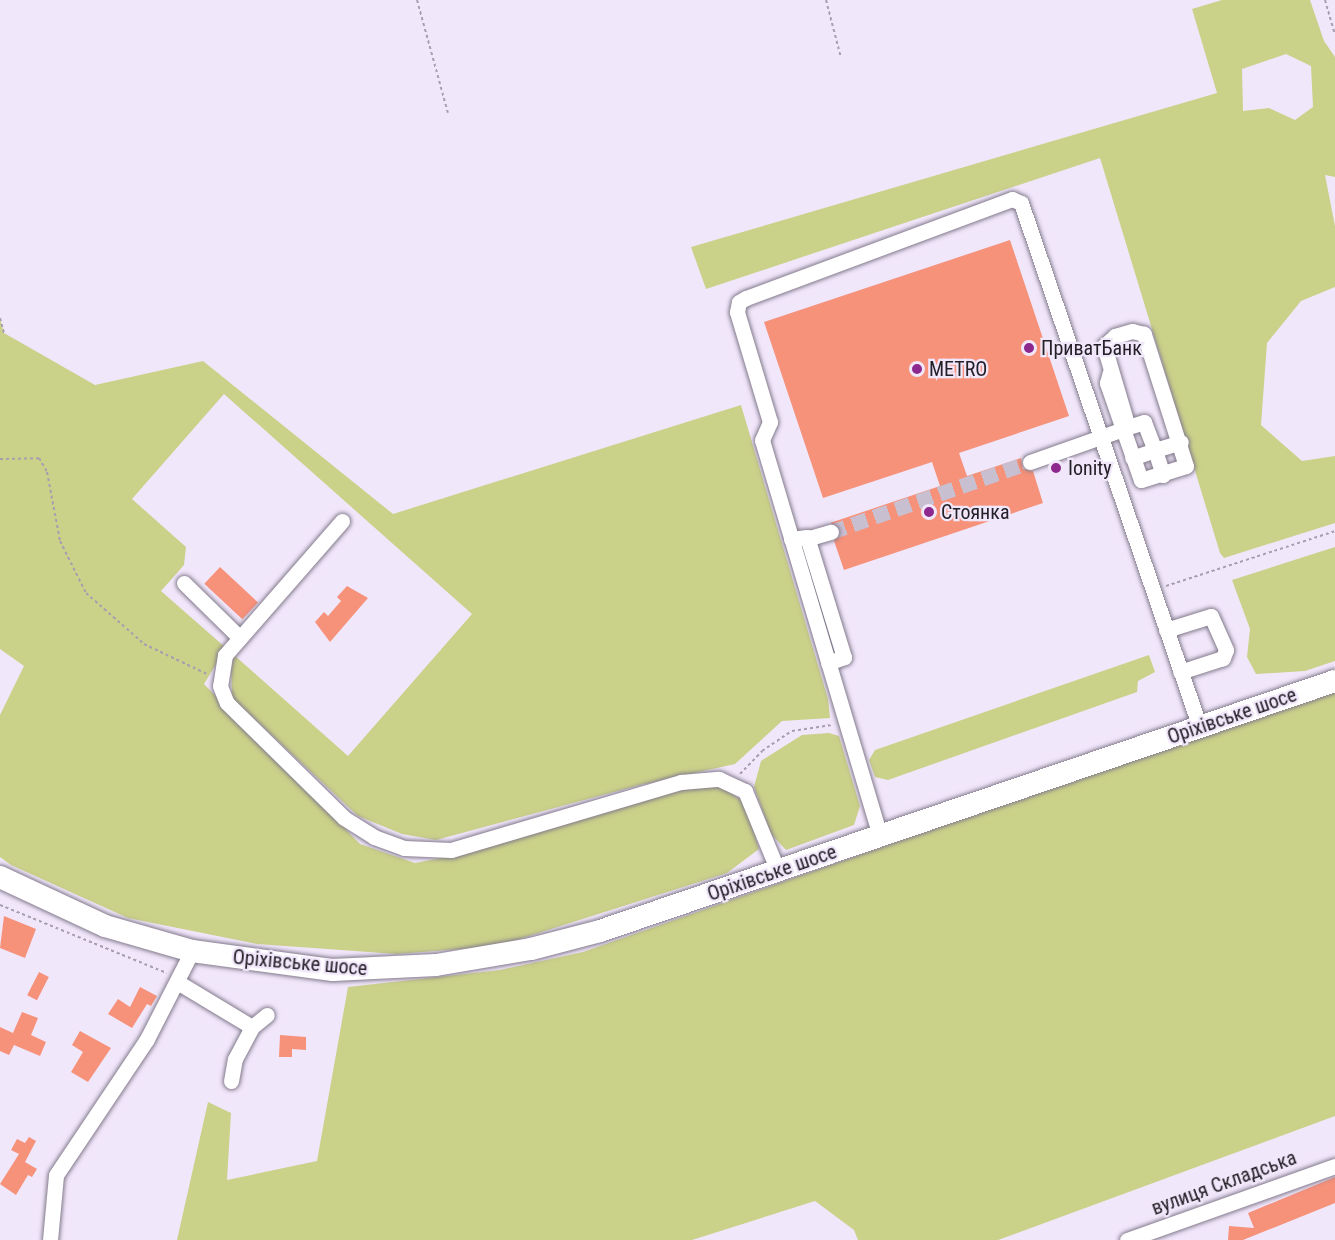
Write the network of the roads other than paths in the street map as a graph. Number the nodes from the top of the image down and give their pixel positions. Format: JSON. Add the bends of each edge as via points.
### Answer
{"nodes":[{"id":1,"x":1171,"y":414,"type":"junction"},
{"id":2,"x":1144,"y":422,"type":"junction"},
{"id":3,"x":1124,"y":428,"type":"junction"},
{"id":4,"x":1100,"y":438,"type":"junction"},
{"id":5,"x":1181,"y":442,"type":"junction"},
{"id":6,"x":1155,"y":450,"type":"junction"},
{"id":7,"x":1132,"y":458,"type":"junction"},
{"id":8,"x":1030,"y":462,"type":"tunnel mouth"},
{"id":9,"x":1163,"y":475,"type":"junction"},
{"id":10,"x":342,"y":521,"type":"dead end"},
{"id":11,"x":831,"y":532,"type":"tunnel mouth"},
{"id":12,"x":799,"y":539,"type":"junction"},
{"id":13,"x":184,"y":583,"type":"dead end"},
{"id":14,"x":1166,"y":630,"type":"junction"},
{"id":15,"x":240,"y":638,"type":"junction"},
{"id":16,"x":828,"y":663,"type":"junction"},
{"id":17,"x":1180,"y":672,"type":"junction"},
{"id":18,"x":1335,"y":681,"type":"edge"},
{"id":19,"x":1200,"y":728,"type":"junction"},
{"id":20,"x":880,"y":836,"type":"junction"},
{"id":21,"x":778,"y":871,"type":"junction"},
{"id":22,"x":1,"y":880,"type":"edge"},
{"id":23,"x":192,"y":951,"type":"junction"},
{"id":24,"x":180,"y":980,"type":"junction"},
{"id":25,"x":267,"y":1015,"type":"dead end"},
{"id":26,"x":252,"y":1027,"type":"junction"},
{"id":27,"x":231,"y":1081,"type":"dead end"},
{"id":28,"x":1335,"y":1166,"type":"edge"},
{"id":29,"x":50,"y":1240,"type":"edge"},
{"id":30,"x":1128,"y":1240,"type":"edge"}],
"edges":[{"from":1,"to":2,"type":"street"},
{"from":1,"to":3,"type":"street","via":[[1144,334],[1132,331],[1108,340],[1105,355],[1120,396]]},
{"from":1,"to":5,"type":"street"},
{"from":2,"to":3,"type":"street"},
{"from":2,"to":6,"type":"street"},
{"from":3,"to":4,"type":"street"},
{"from":3,"to":7,"type":"street"},
{"from":4,"to":8,"type":"street"},
{"from":4,"to":12,"type":"street","via":[[1021,203],[1012,199],[739,302],[737,312],[770,422],[762,440]]},
{"from":4,"to":14,"type":"street"},
{"from":5,"to":6,"type":"street"},
{"from":5,"to":9,"type":"street","via":[[1186,466]]},
{"from":6,"to":7,"type":"street"},
{"from":6,"to":9,"type":"street"},
{"from":7,"to":9,"type":"street","via":[[1141,480]]},
{"from":10,"to":15,"type":"street"},
{"from":11,"to":12,"type":"street"},
{"from":12,"to":16,"type":"street"},
{"from":12,"to":16,"type":"street","via":[[844,657]]},
{"from":13,"to":15,"type":"street"},
{"from":14,"to":17,"type":"street"},
{"from":14,"to":17,"type":"street","via":[[1211,616],[1226,650],[1223,658]]},
{"from":15,"to":21,"type":"street","via":[[225,655],[220,679],[227,703],[345,818],[374,837],[404,848],[451,850],[681,782],[707,778],[732,782],[745,791]]},
{"from":16,"to":20,"type":"street"},
{"from":17,"to":19,"type":"street"},
{"from":18,"to":19,"type":"highway","name":"Оріхівське шосе"},
{"from":19,"to":20,"type":"highway","name":"Оріхівське шосе"},
{"from":20,"to":21,"type":"highway","name":"Оріхівське шосе"},
{"from":21,"to":23,"type":"highway","name":"Оріхівське шосе","via":[[600,931],[531,949],[436,965],[333,970]]},
{"from":22,"to":23,"type":"highway","name":"Оріхівське шосе","via":[[105,926]]},
{"from":23,"to":24,"type":"street"},
{"from":24,"to":26,"type":"street"},
{"from":24,"to":29,"type":"street","via":[[147,1039],[56,1175]]},
{"from":25,"to":26,"type":"street"},
{"from":26,"to":27,"type":"street","via":[[234,1059]]},
{"from":28,"to":30,"type":"street","name":"вулиця Складська"}]}
